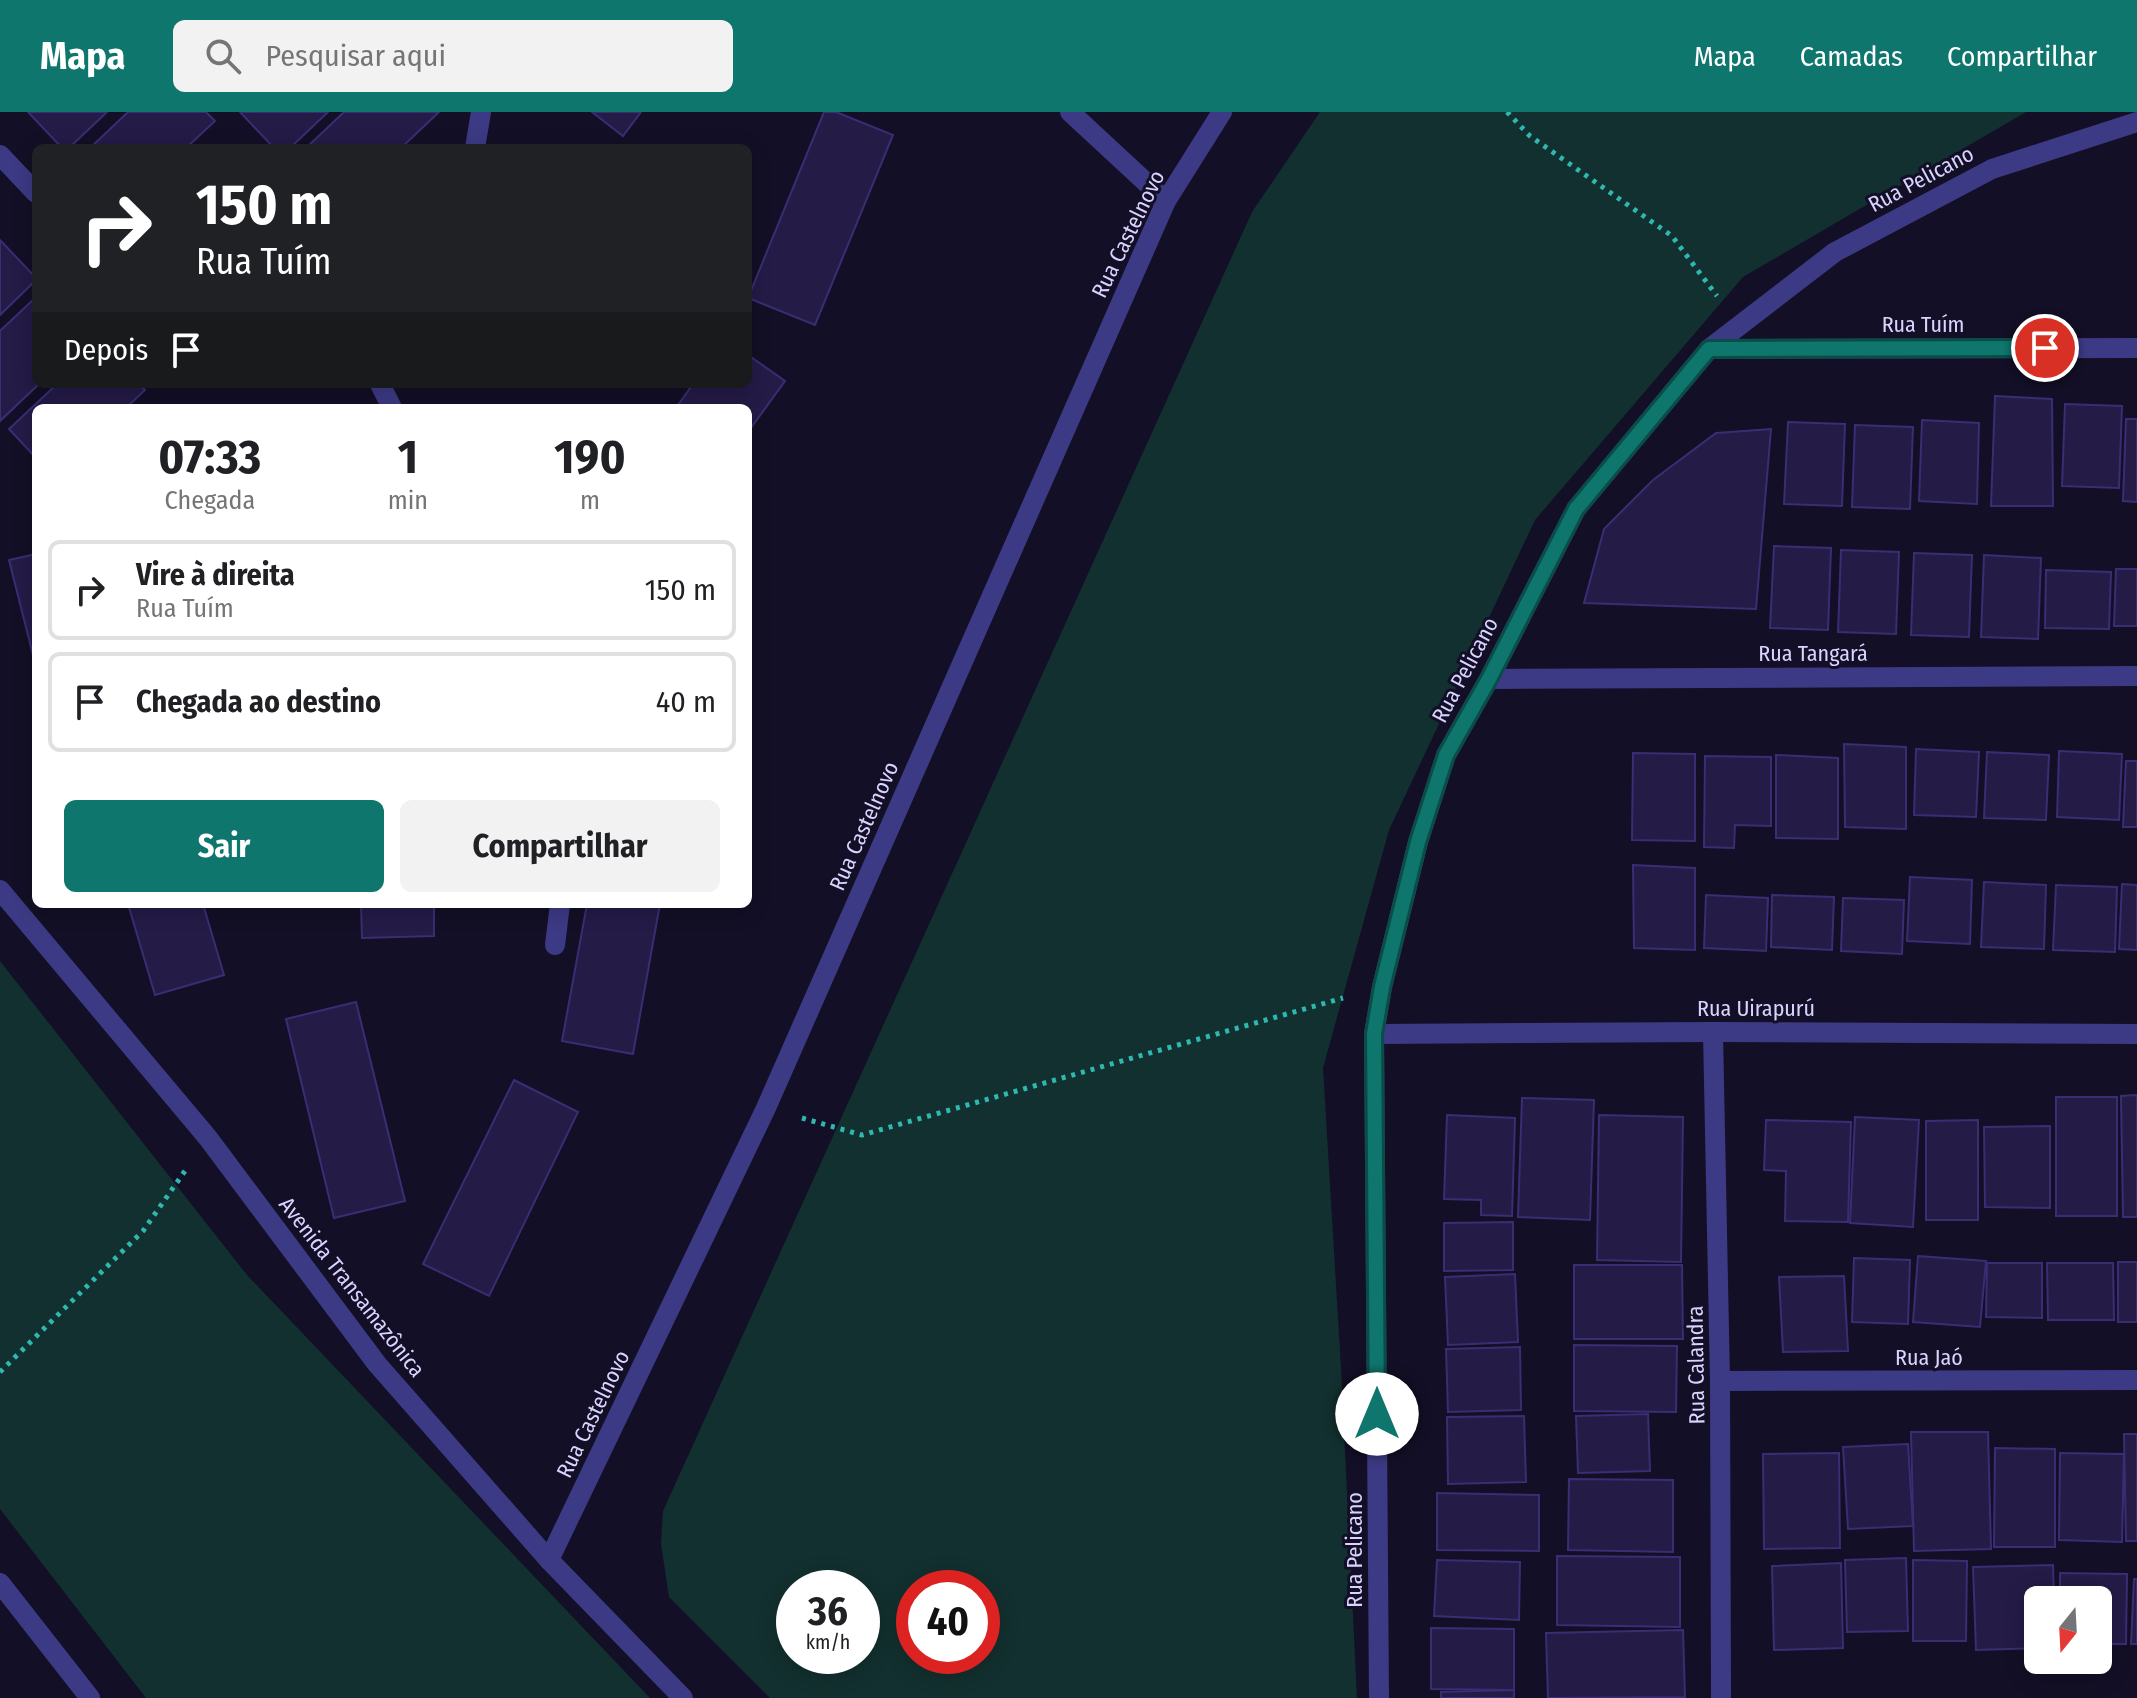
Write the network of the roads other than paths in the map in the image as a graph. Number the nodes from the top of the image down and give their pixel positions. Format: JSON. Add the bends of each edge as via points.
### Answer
{"nodes":[{"id":1,"x":481,"y":112,"type":"edge"},
{"id":2,"x":1070,"y":112,"type":"edge"},
{"id":3,"x":1222,"y":112,"type":"edge"},
{"id":4,"x":2137,"y":122,"type":"edge"},
{"id":5,"x":476,"y":144,"type":"edge"},
{"id":6,"x":0,"y":155,"type":"edge"},
{"id":7,"x":32,"y":189,"type":"edge"},
{"id":8,"x":1166,"y":201,"type":"junction"},
{"id":9,"x":2137,"y":348,"type":"edge"},
{"id":10,"x":1709,"y":349,"type":"junction"},
{"id":11,"x":2137,"y":676,"type":"edge"},
{"id":12,"x":1489,"y":679,"type":"junction"},
{"id":13,"x":0,"y":890,"type":"edge"},
{"id":14,"x":560,"y":908,"type":"edge"},
{"id":15,"x":555,"y":945,"type":"dead end"},
{"id":16,"x":1713,"y":1032,"type":"junction"},
{"id":17,"x":1374,"y":1034,"type":"junction"},
{"id":18,"x":2137,"y":1034,"type":"edge"},
{"id":19,"x":2137,"y":1380,"type":"edge"},
{"id":20,"x":1720,"y":1381,"type":"junction"},
{"id":21,"x":549,"y":1560,"type":"junction"},
{"id":22,"x":0,"y":1583,"type":"edge"},
{"id":23,"x":90,"y":1698,"type":"edge"},
{"id":24,"x":683,"y":1698,"type":"edge"},
{"id":25,"x":1379,"y":1698,"type":"edge"},
{"id":26,"x":1721,"y":1698,"type":"edge"}],
"edges":[{"from":1,"to":5,"type":"street"},
{"from":2,"to":8,"type":"street"},
{"from":3,"to":8,"type":"street","name":"Rua Castelnovo"},
{"from":4,"to":10,"type":"street","name":"Rua Pelicano","via":[[1992,169],[1835,252]]},
{"from":6,"to":7,"type":"street"},
{"from":8,"to":21,"type":"street","name":"Rua Castelnovo","via":[[766,1108]]},
{"from":9,"to":10,"type":"street","name":"Rua Tuím"},
{"from":10,"to":12,"type":"street","name":"Rua Pelicano","via":[[1576,509]]},
{"from":11,"to":12,"type":"street","name":"Rua Tangará"},
{"from":12,"to":17,"type":"street","name":"Rua Pelicano","via":[[1446,755],[1418,842]]},
{"from":13,"to":21,"type":"street","name":"Avenida Transamazônica","via":[[208,1138],[377,1364]]},
{"from":14,"to":15,"type":"street"},
{"from":16,"to":17,"type":"street","name":"Rua Uirapurú"},
{"from":16,"to":18,"type":"street","name":"Rua Uirapurú"},
{"from":16,"to":20,"type":"street","name":"Rua Calandra"},
{"from":17,"to":25,"type":"street","name":"Rua Pelicano"},
{"from":19,"to":20,"type":"street","name":"Rua Jaó"},
{"from":20,"to":26,"type":"street","name":"Rua Calandra"},
{"from":21,"to":24,"type":"street","name":"Avenida Transamazônica"},
{"from":22,"to":23,"type":"street"}]}
